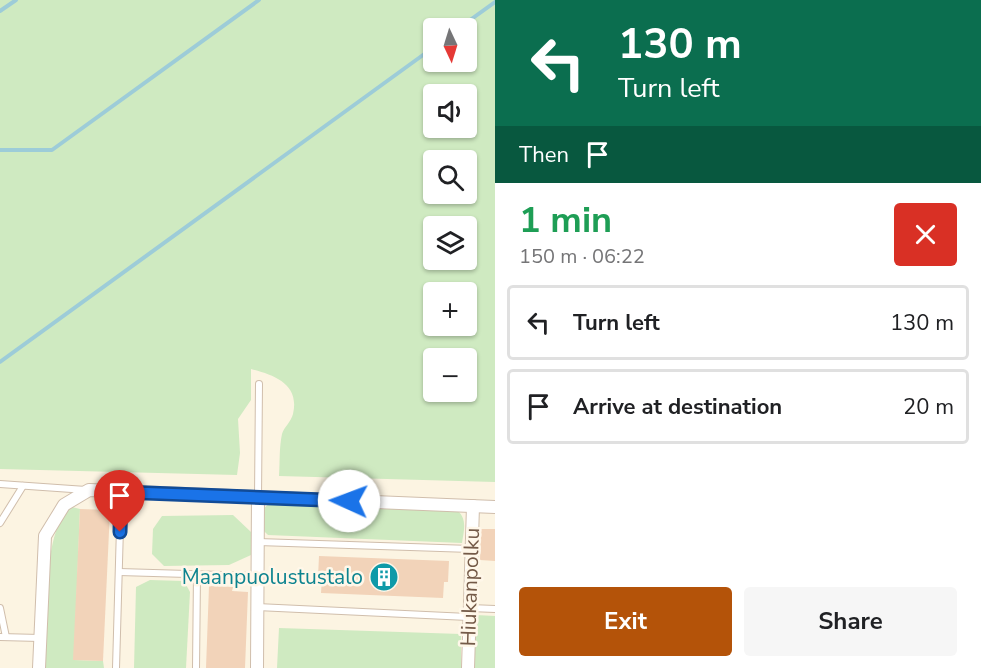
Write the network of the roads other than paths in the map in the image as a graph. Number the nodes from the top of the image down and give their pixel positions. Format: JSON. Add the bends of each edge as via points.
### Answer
{"nodes":[{"id":1,"x":259,"y":384,"type":"dead end"},
{"id":2,"x":0,"y":484,"type":"edge"},
{"id":3,"x":22,"y":486,"type":"junction"},
{"id":4,"x":89,"y":490,"type":"junction"},
{"id":5,"x":121,"y":492,"type":"junction"},
{"id":6,"x":258,"y":497,"type":"junction"},
{"id":7,"x":473,"y":506,"type":"junction"},
{"id":8,"x":495,"y":507,"type":"edge"},
{"id":9,"x":0,"y":523,"type":"edge"},
{"id":10,"x":258,"y":542,"type":"junction"},
{"id":11,"x":471,"y":549,"type":"junction"},
{"id":12,"x":119,"y":572,"type":"junction"},
{"id":13,"x":197,"y":574,"type":"junction"},
{"id":14,"x":257,"y":576,"type":"junction"},
{"id":15,"x":257,"y":607,"type":"junction"},
{"id":16,"x":0,"y":608,"type":"edge"},
{"id":17,"x":495,"y":609,"type":"edge"},
{"id":18,"x":469,"y":612,"type":"junction"},
{"id":19,"x":3,"y":637,"type":"edge"},
{"id":20,"x":40,"y":638,"type":"junction"},
{"id":21,"x":39,"y":668,"type":"edge"},
{"id":22,"x":116,"y":668,"type":"edge"},
{"id":23,"x":196,"y":668,"type":"edge"},
{"id":24,"x":257,"y":668,"type":"edge"},
{"id":25,"x":468,"y":668,"type":"edge"}],
"edges":[{"from":1,"to":6,"type":"lane"},
{"from":2,"to":3,"type":"lane"},
{"from":3,"to":4,"type":"lane"},
{"from":3,"to":9,"type":"lane"},
{"from":4,"to":5,"type":"street"},
{"from":4,"to":20,"type":"street","via":[[64,505],[45,536]]},
{"from":5,"to":6,"type":"street"},
{"from":5,"to":12,"type":"lane"},
{"from":6,"to":7,"type":"street"},
{"from":6,"to":10,"type":"street"},
{"from":7,"to":8,"type":"street"},
{"from":7,"to":11,"type":"street","name":"Hiukanpolku"},
{"from":10,"to":11,"type":"lane"},
{"from":10,"to":14,"type":"street"},
{"from":11,"to":18,"type":"street","name":"Hiukanpolku"},
{"from":12,"to":13,"type":"lane"},
{"from":12,"to":22,"type":"lane"},
{"from":13,"to":14,"type":"lane"},
{"from":13,"to":23,"type":"lane"},
{"from":14,"to":15,"type":"street"},
{"from":15,"to":18,"type":"lane"},
{"from":15,"to":24,"type":"street"},
{"from":16,"to":19,"type":"lane"},
{"from":17,"to":18,"type":"lane"},
{"from":18,"to":25,"type":"street","name":"Hiukanpolku"},
{"from":19,"to":20,"type":"lane"},
{"from":20,"to":21,"type":"street"}]}
